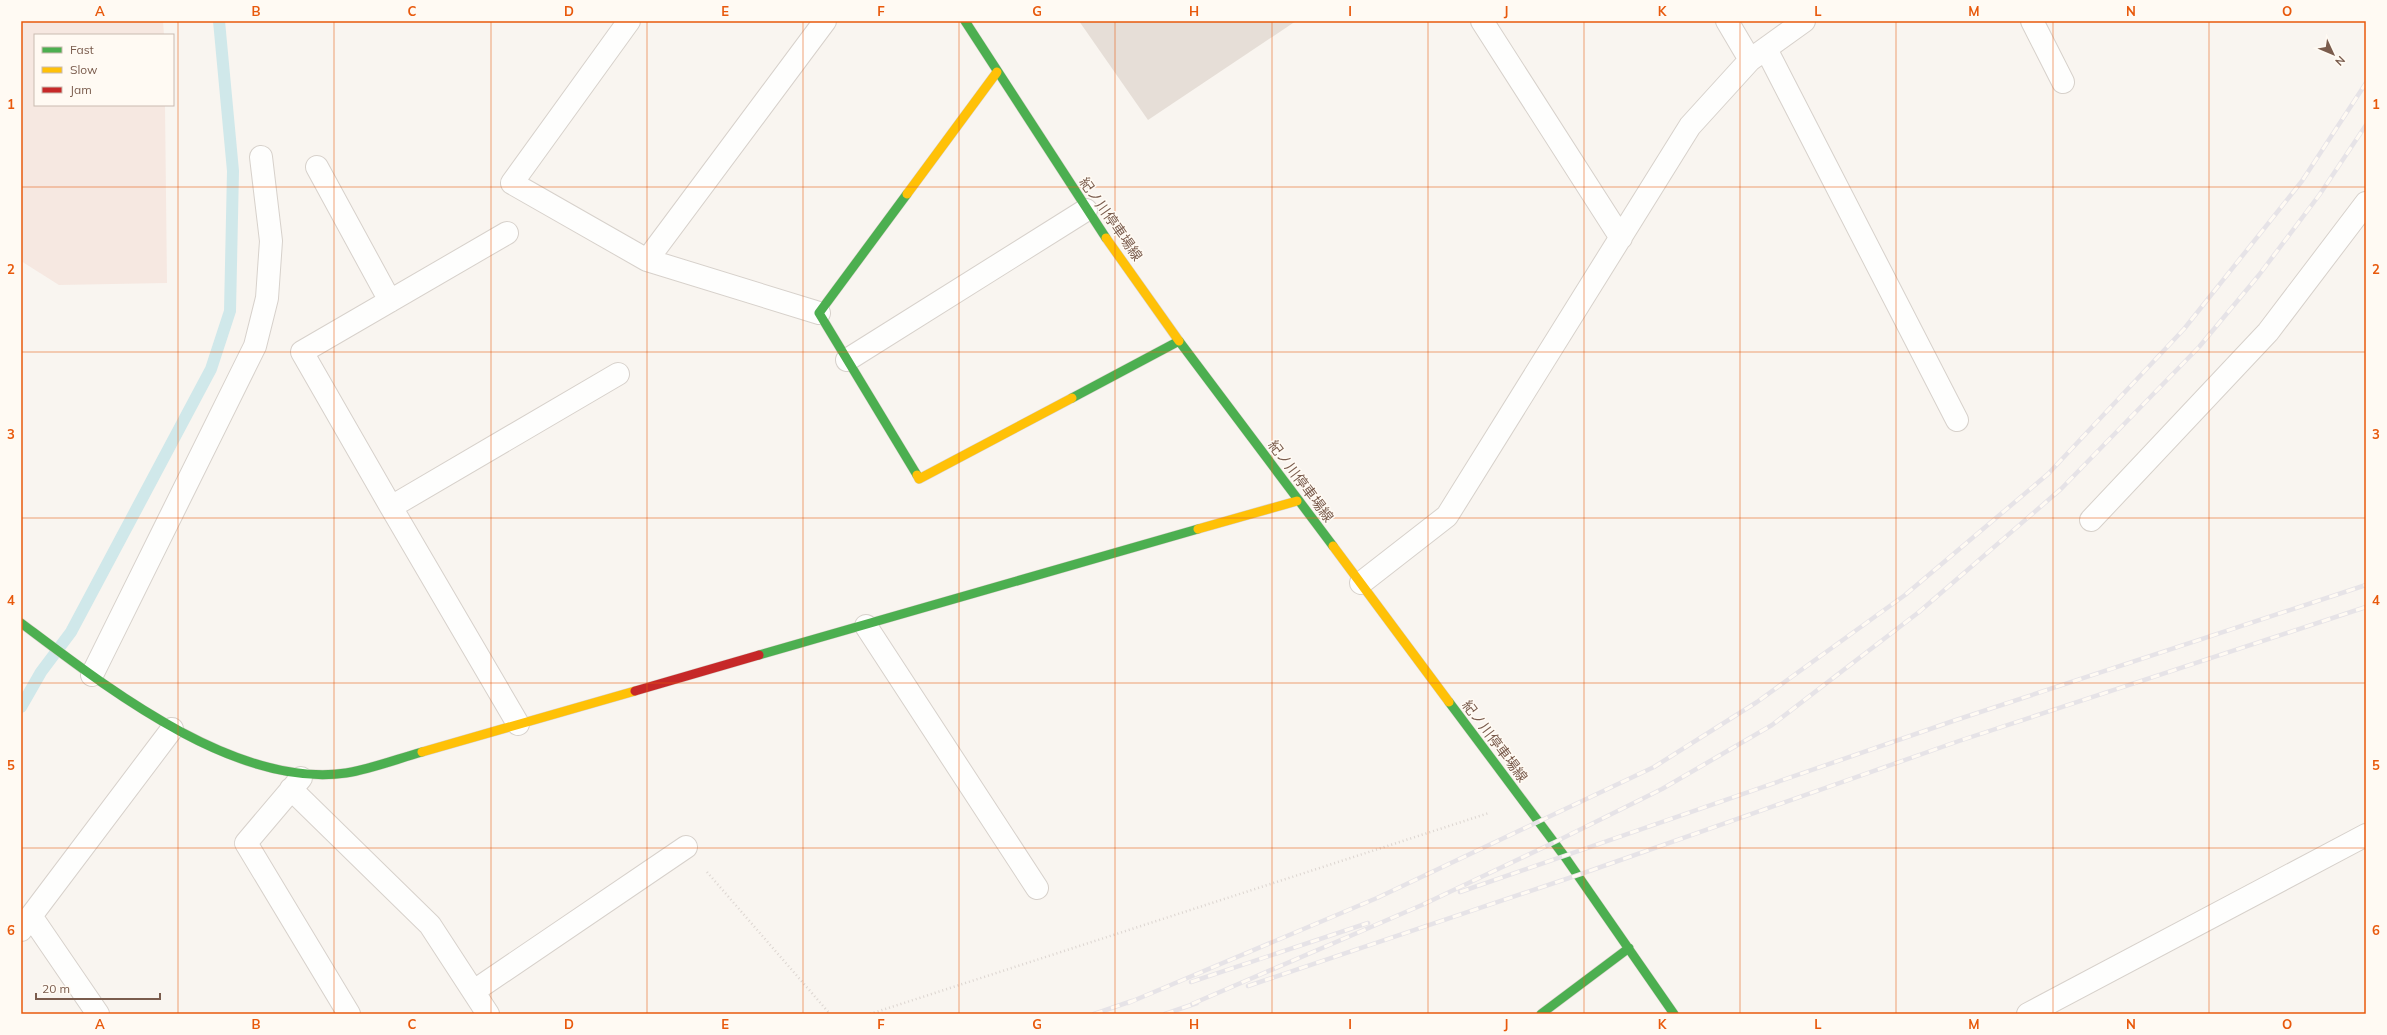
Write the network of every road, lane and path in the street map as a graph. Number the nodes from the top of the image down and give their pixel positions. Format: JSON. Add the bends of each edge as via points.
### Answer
{"nodes":[{"id":1,"x":629,"y":21,"type":"edge"},
{"id":2,"x":825,"y":21,"type":"edge"},
{"id":3,"x":965,"y":21,"type":"edge"},
{"id":4,"x":1482,"y":21,"type":"edge"},
{"id":5,"x":1727,"y":21,"type":"edge"},
{"id":6,"x":1804,"y":21,"type":"edge"},
{"id":7,"x":2032,"y":21,"type":"edge"},
{"id":8,"x":1758,"y":54,"type":"junction"},
{"id":9,"x":997,"y":72,"type":"junction"},
{"id":10,"x":2063,"y":82,"type":"dead end"},
{"id":11,"x":262,"y":157,"type":"dead end"},
{"id":12,"x":317,"y":167,"type":"dead end"},
{"id":13,"x":2366,"y":203,"type":"edge"},
{"id":14,"x":1086,"y":210,"type":"junction"},
{"id":15,"x":506,"y":233,"type":"dead end"},
{"id":16,"x":1621,"y":238,"type":"junction"},
{"id":17,"x":647,"y":260,"type":"junction"},
{"id":18,"x":390,"y":301,"type":"junction"},
{"id":19,"x":819,"y":313,"type":"junction"},
{"id":20,"x":1179,"y":341,"type":"junction"},
{"id":21,"x":847,"y":360,"type":"junction"},
{"id":22,"x":618,"y":374,"type":"dead end"},
{"id":23,"x":1956,"y":420,"type":"dead end"},
{"id":24,"x":1297,"y":501,"type":"junction"},
{"id":25,"x":391,"y":507,"type":"junction"},
{"id":26,"x":2091,"y":520,"type":"dead end"},
{"id":27,"x":1361,"y":583,"type":"junction"},
{"id":28,"x":21,"y":623,"type":"edge"},
{"id":29,"x":866,"y":626,"type":"junction"},
{"id":30,"x":85,"y":670,"type":"junction"},
{"id":31,"x":518,"y":724,"type":"junction"},
{"id":32,"x":172,"y":729,"type":"junction"},
{"id":33,"x":297,"y":782,"type":"junction"},
{"id":34,"x":1523,"y":802,"type":"junction"},
{"id":35,"x":2366,"y":835,"type":"edge"},
{"id":36,"x":686,"y":847,"type":"joint"},
{"id":37,"x":1037,"y":888,"type":"dead end"},
{"id":38,"x":26,"y":923,"type":"edge"},
{"id":39,"x":1629,"y":948,"type":"junction"},
{"id":40,"x":474,"y":992,"type":"junction"},
{"id":41,"x":98,"y":1014,"type":"edge"},
{"id":42,"x":349,"y":1014,"type":"edge"},
{"id":43,"x":488,"y":1014,"type":"edge"},
{"id":44,"x":830,"y":1014,"type":"edge"},
{"id":45,"x":870,"y":1014,"type":"edge"},
{"id":46,"x":1541,"y":1014,"type":"edge"},
{"id":47,"x":1674,"y":1014,"type":"edge"},
{"id":48,"x":2028,"y":1014,"type":"edge"}],
"edges":[{"from":1,"to":17,"type":"street","via":[[512,183]]},
{"from":2,"to":17,"type":"street"},
{"from":3,"to":9,"type":"street","name":"紀ノ川停車場線"},
{"from":4,"to":16,"type":"street"},
{"from":5,"to":8,"type":"street"},
{"from":6,"to":8,"type":"street"},
{"from":7,"to":10,"type":"street"},
{"from":8,"to":16,"type":"street","via":[[1690,126]]},
{"from":8,"to":23,"type":"street"},
{"from":9,"to":14,"type":"street","name":"紀ノ川停車場線"},
{"from":9,"to":19,"type":"street"},
{"from":11,"to":30,"type":"street","via":[[271,241],[267,298],[255,346]]},
{"from":12,"to":18,"type":"street"},
{"from":13,"to":26,"type":"street","via":[[2268,332]]},
{"from":14,"to":20,"type":"street","name":"紀ノ川停車場線"},
{"from":14,"to":21,"type":"street"},
{"from":15,"to":18,"type":"street"},
{"from":16,"to":27,"type":"street","via":[[1447,516]]},
{"from":17,"to":19,"type":"street"},
{"from":18,"to":25,"type":"street","via":[[302,352]]},
{"from":19,"to":21,"type":"street"},
{"from":20,"to":21,"type":"street","via":[[919,479]]},
{"from":20,"to":24,"type":"street","name":"紀ノ川停車場線"},
{"from":22,"to":25,"type":"street"},
{"from":24,"to":27,"type":"street","name":"紀ノ川停車場線"},
{"from":24,"to":29,"type":"street"},
{"from":25,"to":31,"type":"street"},
{"from":27,"to":34,"type":"street","name":"紀ノ川停車場線"},
{"from":28,"to":30,"type":"street"},
{"from":29,"to":31,"type":"street"},
{"from":29,"to":37,"type":"street"},
{"from":30,"to":32,"type":"street"},
{"from":31,"to":33,"type":"street","via":[[347,773]]},
{"from":32,"to":33,"type":"street","via":[[216,749],[268,767]]},
{"from":32,"to":38,"type":"street"},
{"from":33,"to":40,"type":"street","via":[[430,925]]},
{"from":33,"to":42,"type":"street","via":[[246,843]]},
{"from":34,"to":39,"type":"street","name":"紀ノ川停車場線"},
{"from":34,"to":45,"type":"path"},
{"from":35,"to":48,"type":"street"},
{"from":36,"to":40,"type":"street"},
{"from":36,"to":44,"type":"path"},
{"from":38,"to":41,"type":"street"},
{"from":39,"to":46,"type":"street"},
{"from":39,"to":47,"type":"street","name":"紀ノ川停車場線"},
{"from":40,"to":43,"type":"street"}]}
